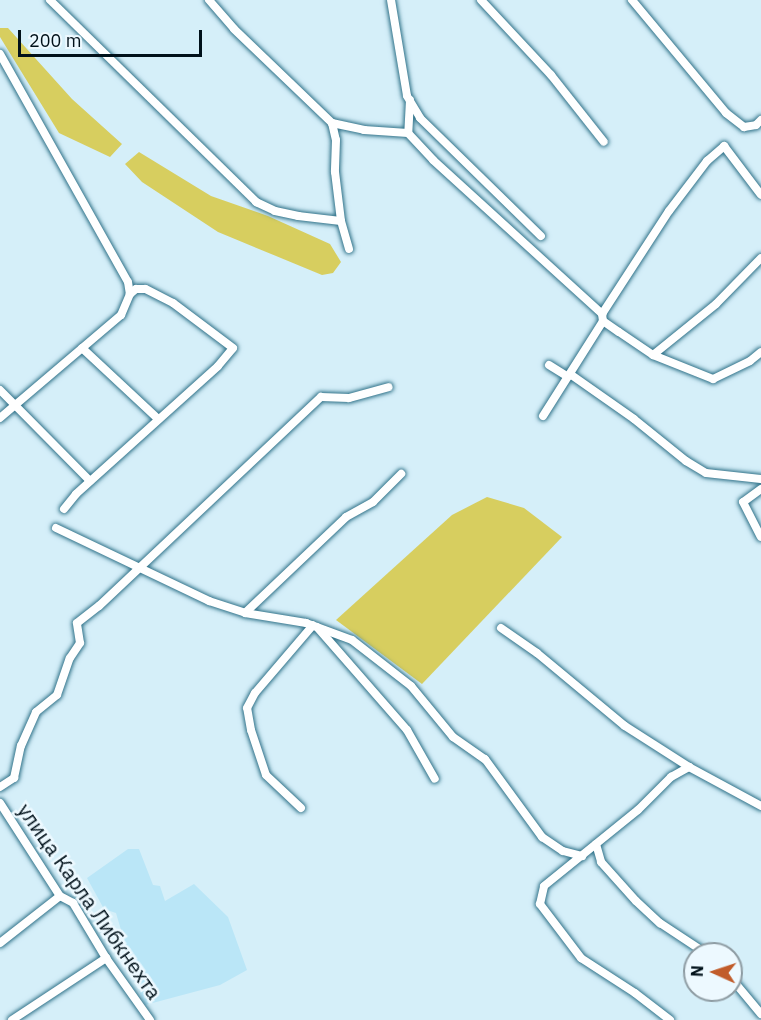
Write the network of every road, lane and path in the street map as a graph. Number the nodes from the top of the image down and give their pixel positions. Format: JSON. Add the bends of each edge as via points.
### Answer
{"nodes":[{"id":1,"x":50,"y":0,"type":"edge"},
{"id":2,"x":209,"y":0,"type":"edge"},
{"id":3,"x":391,"y":0,"type":"edge"},
{"id":4,"x":481,"y":0,"type":"edge"},
{"id":5,"x":632,"y":0,"type":"edge"},
{"id":6,"x":0,"y":54,"type":"edge"},
{"id":7,"x":410,"y":100,"type":"junction"},
{"id":8,"x":761,"y":120,"type":"edge"},
{"id":9,"x":332,"y":123,"type":"junction"},
{"id":10,"x":408,"y":133,"type":"junction"},
{"id":11,"x":604,"y":142,"type":"dead end"},
{"id":12,"x":761,"y":195,"type":"edge"},
{"id":13,"x":341,"y":221,"type":"junction"},
{"id":14,"x":541,"y":236,"type":"dead end"},
{"id":15,"x":349,"y":249,"type":"dead end"},
{"id":16,"x":761,"y":258,"type":"edge"},
{"id":17,"x":130,"y":294,"type":"junction"},
{"id":18,"x":602,"y":318,"type":"junction"},
{"id":19,"x":82,"y":348,"type":"junction"},
{"id":20,"x":761,"y":352,"type":"edge"},
{"id":21,"x":653,"y":355,"type":"junction"},
{"id":22,"x":549,"y":365,"type":"dead end"},
{"id":23,"x":569,"y":376,"type":"junction"},
{"id":24,"x":389,"y":387,"type":"dead end"},
{"id":25,"x":0,"y":390,"type":"edge"},
{"id":26,"x":15,"y":404,"type":"junction"},
{"id":27,"x":543,"y":416,"type":"dead end"},
{"id":28,"x":0,"y":418,"type":"edge"},
{"id":29,"x":157,"y":418,"type":"junction"},
{"id":30,"x":401,"y":474,"type":"dead end"},
{"id":31,"x":761,"y":479,"type":"edge"},
{"id":32,"x":90,"y":481,"type":"junction"},
{"id":33,"x":761,"y":489,"type":"edge"},
{"id":34,"x":64,"y":509,"type":"dead end"},
{"id":35,"x":56,"y":528,"type":"dead end"},
{"id":36,"x":761,"y":537,"type":"edge"},
{"id":37,"x":140,"y":569,"type":"junction"},
{"id":38,"x":245,"y":613,"type":"junction"},
{"id":39,"x":315,"y":626,"type":"junction"},
{"id":40,"x":501,"y":628,"type":"dead end"},
{"id":41,"x":689,"y":767,"type":"junction"},
{"id":42,"x":435,"y":779,"type":"dead end"},
{"id":43,"x":0,"y":787,"type":"edge"},
{"id":44,"x":0,"y":803,"type":"edge"},
{"id":45,"x":761,"y":806,"type":"edge"},
{"id":46,"x":301,"y":808,"type":"dead end"},
{"id":47,"x":3,"y":817,"type":"edge"},
{"id":48,"x":596,"y":844,"type":"junction"},
{"id":49,"x":582,"y":856,"type":"junction"},
{"id":50,"x":60,"y":896,"type":"junction"},
{"id":51,"x":689,"y":942,"type":"edge"},
{"id":52,"x":0,"y":944,"type":"edge"},
{"id":53,"x":106,"y":958,"type":"junction"},
{"id":54,"x":743,"y":992,"type":"edge"},
{"id":55,"x":761,"y":1014,"type":"edge"},
{"id":56,"x":12,"y":1020,"type":"edge"},
{"id":57,"x":150,"y":1020,"type":"edge"},
{"id":58,"x":670,"y":1020,"type":"edge"}],
"edges":[{"from":1,"to":13,"type":"street","via":[[256,202],[275,211]]},
{"from":2,"to":9,"type":"street"},
{"from":3,"to":7,"type":"street","via":[[397,50]]},
{"from":4,"to":11,"type":"street","via":[[551,75]]},
{"from":5,"to":8,"type":"street","via":[[726,113],[744,127]]},
{"from":6,"to":17,"type":"street","via":[[128,282]]},
{"from":7,"to":10,"type":"street"},
{"from":7,"to":14,"type":"street","via":[[420,118]]},
{"from":9,"to":10,"type":"street"},
{"from":9,"to":13,"type":"street"},
{"from":10,"to":18,"type":"street"},
{"from":12,"to":18,"type":"street","via":[[724,146],[669,211]]},
{"from":13,"to":15,"type":"street"},
{"from":16,"to":21,"type":"street","via":[[716,304]]},
{"from":17,"to":19,"type":"street","via":[[121,315]]},
{"from":17,"to":29,"type":"street","via":[[146,289],[173,303],[233,348],[218,366]]},
{"from":18,"to":21,"type":"street"},
{"from":18,"to":23,"type":"street"},
{"from":19,"to":26,"type":"street"},
{"from":19,"to":29,"type":"street"},
{"from":20,"to":21,"type":"street","via":[[713,379]]},
{"from":22,"to":23,"type":"street"},
{"from":23,"to":27,"type":"street"},
{"from":23,"to":31,"type":"street","via":[[706,473]]},
{"from":24,"to":37,"type":"street","via":[[349,398],[321,397]]},
{"from":25,"to":26,"type":"street"},
{"from":26,"to":28,"type":"street"},
{"from":26,"to":32,"type":"street"},
{"from":29,"to":32,"type":"street"},
{"from":30,"to":38,"type":"street","via":[[373,502],[346,517]]},
{"from":32,"to":34,"type":"street"},
{"from":33,"to":36,"type":"street","via":[[742,502]]},
{"from":35,"to":37,"type":"street"},
{"from":37,"to":38,"type":"street"},
{"from":37,"to":43,"type":"street","via":[[78,623],[80,643],[70,658],[57,695],[36,711],[21,746],[14,778]]},
{"from":38,"to":39,"type":"street"},
{"from":39,"to":42,"type":"street","via":[[407,730]]},
{"from":39,"to":46,"type":"street","via":[[255,693],[247,708],[267,775]]},
{"from":39,"to":49,"type":"street","via":[[352,640],[411,686],[453,737],[485,759],[542,837],[563,851]]},
{"from":40,"to":41,"type":"street","via":[[625,726]]},
{"from":41,"to":45,"type":"street"},
{"from":41,"to":48,"type":"street","via":[[670,777]]},
{"from":44,"to":47,"type":"street","name":"улица Карла Либкнехта"},
{"from":47,"to":50,"type":"street","name":"улица Карла Либкнехта"},
{"from":48,"to":49,"type":"street"},
{"from":48,"to":51,"type":"street","via":[[601,862],[636,901]]},
{"from":49,"to":58,"type":"street","via":[[544,886],[540,904],[581,958]]},
{"from":50,"to":52,"type":"street"},
{"from":50,"to":53,"type":"street","name":"улица Карла Либкнехта","via":[[73,903]]},
{"from":53,"to":56,"type":"street"},
{"from":53,"to":57,"type":"street","name":"улица Карла Либкнехта"},
{"from":54,"to":55,"type":"street"}]}
